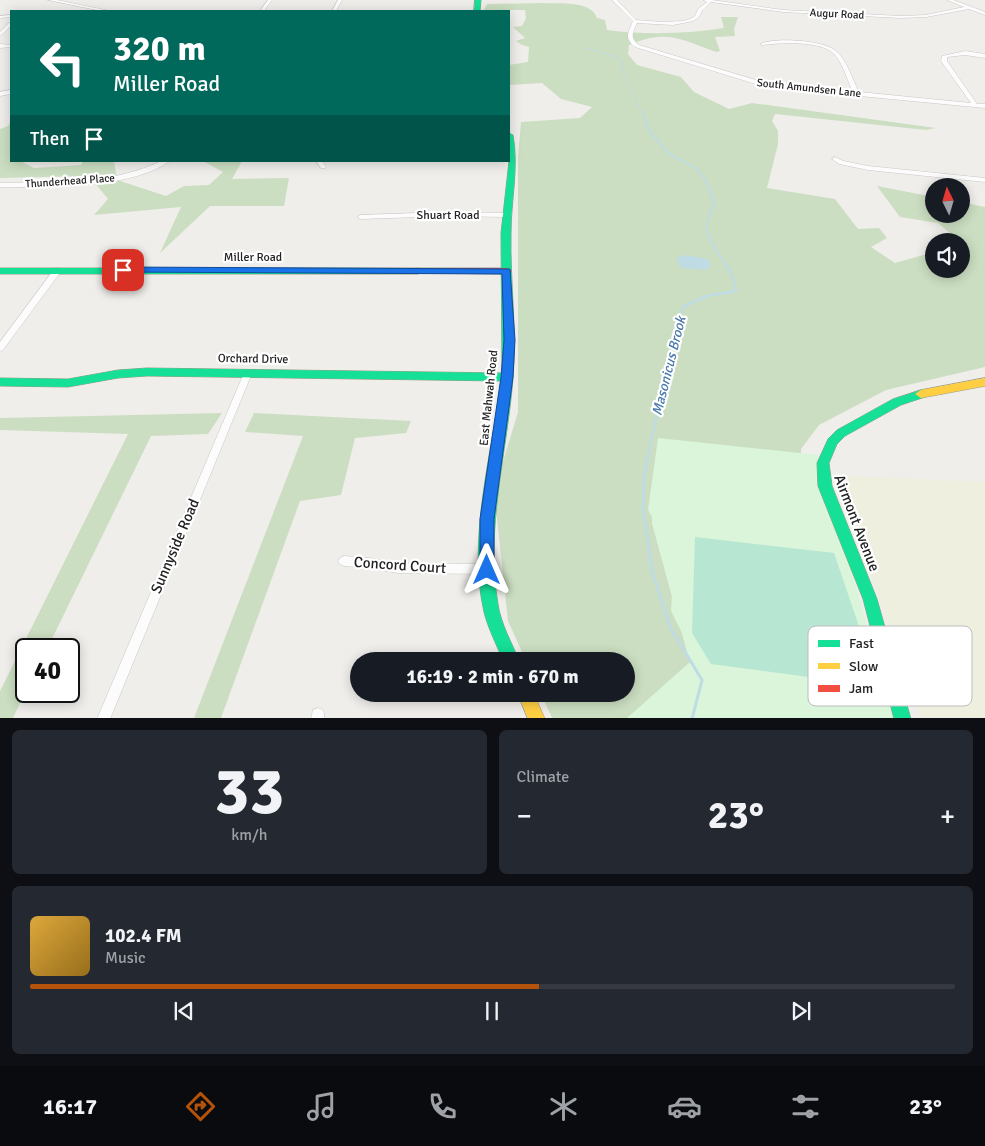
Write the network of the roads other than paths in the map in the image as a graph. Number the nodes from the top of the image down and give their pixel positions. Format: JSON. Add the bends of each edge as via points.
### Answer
{"nodes":[{"id":1,"x":50,"y":0,"type":"edge"},
{"id":2,"x":88,"y":0,"type":"edge"},
{"id":3,"x":614,"y":0,"type":"edge"},
{"id":4,"x":949,"y":0,"type":"edge"},
{"id":5,"x":707,"y":1,"type":"edge"},
{"id":6,"x":75,"y":5,"type":"junction"},
{"id":7,"x":968,"y":8,"type":"junction"},
{"id":8,"x":102,"y":10,"type":"edge"},
{"id":9,"x":985,"y":14,"type":"edge"},
{"id":10,"x":635,"y":21,"type":"junction"},
{"id":11,"x":10,"y":25,"type":"edge"},
{"id":12,"x":2,"y":36,"type":"edge"},
{"id":13,"x":762,"y":44,"type":"dead end"},
{"id":14,"x":985,"y":56,"type":"edge"},
{"id":15,"x":857,"y":94,"type":"junction"},
{"id":16,"x":975,"y":105,"type":"junction"},
{"id":17,"x":985,"y":106,"type":"edge"},
{"id":18,"x":510,"y":140,"type":"edge"},
{"id":19,"x":835,"y":159,"type":"dead end"},
{"id":20,"x":165,"y":162,"type":"edge"},
{"id":21,"x":985,"y":180,"type":"edge"},
{"id":22,"x":0,"y":185,"type":"edge"},
{"id":23,"x":388,"y":216,"type":"junction"},
{"id":24,"x":508,"y":216,"type":"junction"},
{"id":25,"x":361,"y":217,"type":"dead end"},
{"id":26,"x":387,"y":224,"type":"dead end"},
{"id":27,"x":58,"y":270,"type":"junction"},
{"id":28,"x":0,"y":271,"type":"edge"},
{"id":29,"x":507,"y":271,"type":"junction"},
{"id":30,"x":0,"y":348,"type":"edge"},
{"id":31,"x":248,"y":373,"type":"junction"},
{"id":32,"x":507,"y":377,"type":"junction"},
{"id":33,"x":0,"y":382,"type":"edge"},
{"id":34,"x":985,"y":382,"type":"edge"},
{"id":35,"x":344,"y":561,"type":"dead end"},
{"id":36,"x":487,"y":570,"type":"junction"},
{"id":37,"x":878,"y":626,"type":"edge"},
{"id":38,"x":508,"y":652,"type":"edge"},
{"id":39,"x":529,"y":702,"type":"edge"},
{"id":40,"x":102,"y":718,"type":"edge"},
{"id":41,"x":536,"y":718,"type":"edge"}],
"edges":[{"from":1,"to":6,"type":"street"},
{"from":2,"to":6,"type":"street"},
{"from":3,"to":10,"type":"street"},
{"from":4,"to":7,"type":"street"},
{"from":5,"to":7,"type":"street","name":"Augur Road","via":[[783,11],[901,17]]},
{"from":5,"to":10,"type":"street","via":[[700,15],[690,22]]},
{"from":6,"to":8,"type":"street"},
{"from":7,"to":9,"type":"street"},
{"from":10,"to":15,"type":"street","name":"South Amundsen Lane","via":[[630,36],[638,46],[756,83]]},
{"from":11,"to":12,"type":"street"},
{"from":13,"to":15,"type":"street","via":[[779,42],[828,48],[835,52]]},
{"from":14,"to":16,"type":"street","via":[[945,56],[944,61]]},
{"from":15,"to":16,"type":"street","name":"South Amundsen Lane"},
{"from":16,"to":17,"type":"street","name":"South Amundsen Lane"},
{"from":18,"to":24,"type":"street","name":"East Mahwah Road","via":[[514,160]]},
{"from":19,"to":21,"type":"street","via":[[868,168]]},
{"from":20,"to":22,"type":"street","name":"Thunderhead Place","via":[[146,171],[114,179]]},
{"from":23,"to":24,"type":"street","name":"Shuart Road"},
{"from":23,"to":25,"type":"street","name":"Shuart Road"},
{"from":23,"to":26,"type":"street"},
{"from":24,"to":29,"type":"street","name":"East Mahwah Road"},
{"from":27,"to":28,"type":"street","name":"Miller Road"},
{"from":27,"to":29,"type":"street","name":"Miller Road"},
{"from":27,"to":30,"type":"street"},
{"from":29,"to":32,"type":"street","name":"East Mahwah Road"},
{"from":31,"to":32,"type":"street","name":"Orchard Drive"},
{"from":31,"to":33,"type":"street","name":"Orchard Drive","via":[[132,372],[68,383]]},
{"from":31,"to":40,"type":"street","name":"Sunnyside Road"},
{"from":32,"to":36,"type":"street","name":"East Mahwah Road","via":[[487,519]]},
{"from":34,"to":37,"type":"street","name":"Airmont Avenue","via":[[923,393],[897,402],[841,433],[829,446],[823,463],[825,486],[870,598]]},
{"from":35,"to":36,"type":"street","name":"Concord Court","via":[[398,568]]},
{"from":36,"to":38,"type":"street","name":"East Mahwah Road","via":[[491,606]]},
{"from":39,"to":41,"type":"street"}]}
